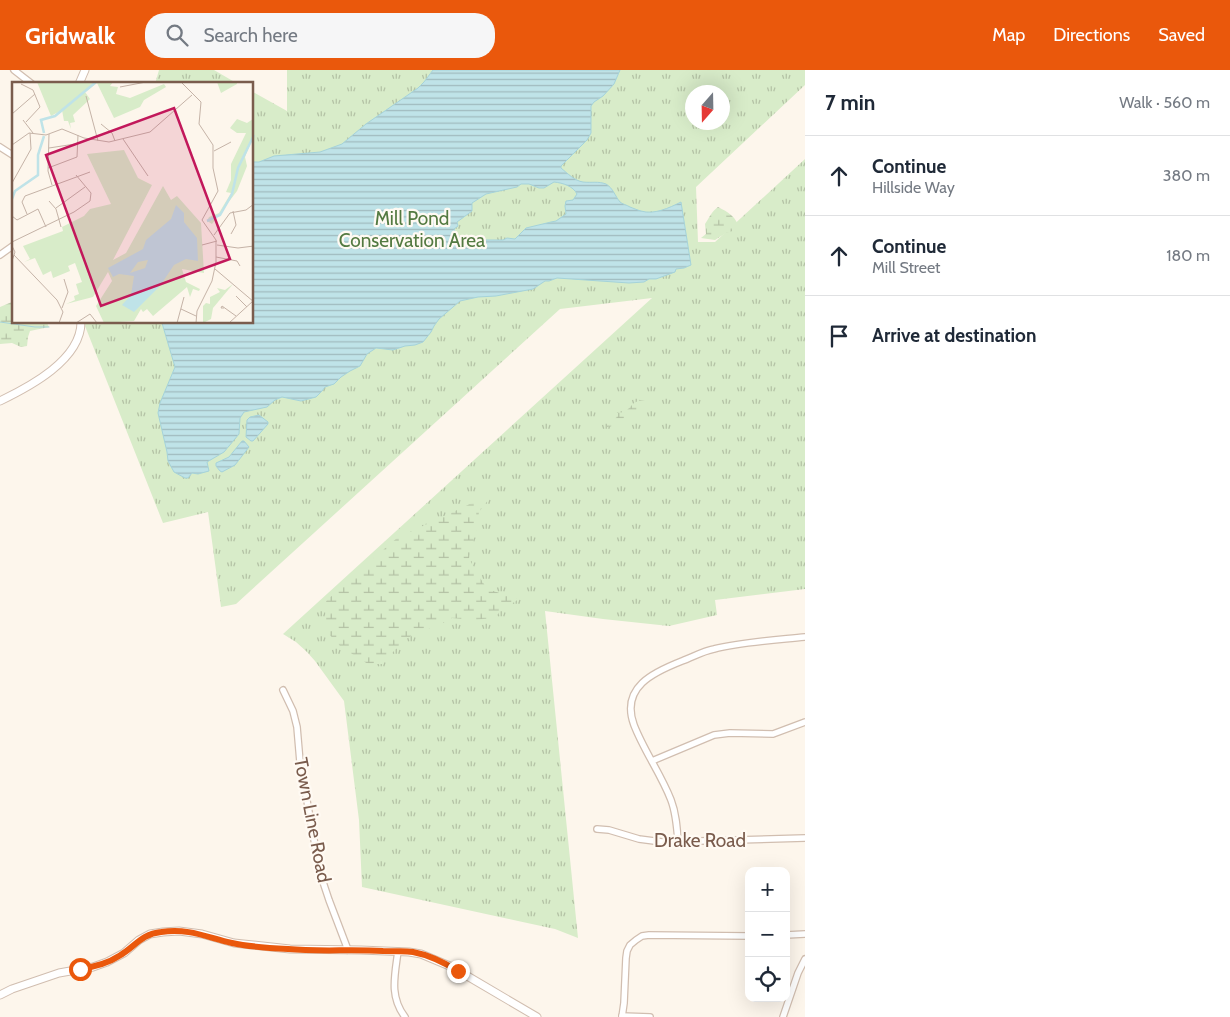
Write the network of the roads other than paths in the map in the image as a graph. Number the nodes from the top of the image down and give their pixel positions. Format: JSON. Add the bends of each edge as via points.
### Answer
{"nodes":[{"id":1,"x":14,"y":70,"type":"edge"},
{"id":2,"x":85,"y":70,"type":"edge"},
{"id":3,"x":29,"y":82,"type":"edge"},
{"id":4,"x":80,"y":82,"type":"edge"},
{"id":5,"x":0,"y":147,"type":"edge"},
{"id":6,"x":12,"y":155,"type":"edge"},
{"id":7,"x":12,"y":246,"type":"edge"},
{"id":8,"x":0,"y":255,"type":"edge"},
{"id":9,"x":81,"y":324,"type":"edge"},
{"id":10,"x":0,"y":401,"type":"edge"},
{"id":11,"x":805,"y":637,"type":"edge"},
{"id":12,"x":282,"y":690,"type":"dead end"},
{"id":13,"x":805,"y":722,"type":"edge"},
{"id":14,"x":652,"y":761,"type":"junction"},
{"id":15,"x":597,"y":829,"type":"dead end"},
{"id":16,"x":805,"y":838,"type":"edge"},
{"id":17,"x":678,"y":841,"type":"junction"},
{"id":18,"x":805,"y":934,"type":"edge"},
{"id":19,"x":790,"y":935,"type":"edge"},
{"id":20,"x":745,"y":936,"type":"edge"},
{"id":21,"x":348,"y":950,"type":"junction"},
{"id":22,"x":398,"y":951,"type":"junction"},
{"id":23,"x":805,"y":959,"type":"edge"},
{"id":24,"x":0,"y":995,"type":"edge"},
{"id":25,"x":622,"y":1016,"type":"edge"},
{"id":26,"x":405,"y":1017,"type":"edge"},
{"id":27,"x":537,"y":1017,"type":"edge"},
{"id":28,"x":650,"y":1017,"type":"edge"},
{"id":29,"x":783,"y":1017,"type":"edge"}],
"edges":[{"from":1,"to":3,"type":"street"},
{"from":2,"to":4,"type":"street"},
{"from":5,"to":6,"type":"street"},
{"from":7,"to":8,"type":"street"},
{"from":9,"to":10,"type":"street","via":[[75,345],[59,363],[30,386]]},
{"from":11,"to":14,"type":"street","via":[[708,650],[645,679],[634,695],[631,711]]},
{"from":12,"to":21,"type":"street","name":"Town Line Road","via":[[296,719],[300,762],[320,873]]},
{"from":13,"to":14,"type":"street","via":[[773,734],[714,735]]},
{"from":14,"to":17,"type":"street","via":[[671,799]]},
{"from":15,"to":17,"type":"street","name":"Drake Road","via":[[645,840]]},
{"from":16,"to":17,"type":"street","name":"Drake Road"},
{"from":18,"to":19,"type":"street"},
{"from":20,"to":25,"type":"street","via":[[649,935],[638,938],[626,953]]},
{"from":21,"to":22,"type":"street"},
{"from":21,"to":24,"type":"street","via":[[266,947],[195,933],[163,932],[145,936],[107,962],[59,973]]},
{"from":22,"to":26,"type":"street","via":[[394,993]]},
{"from":22,"to":27,"type":"street","via":[[421,954],[444,963]]},
{"from":23,"to":29,"type":"street"},
{"from":25,"to":28,"type":"street"}]}
